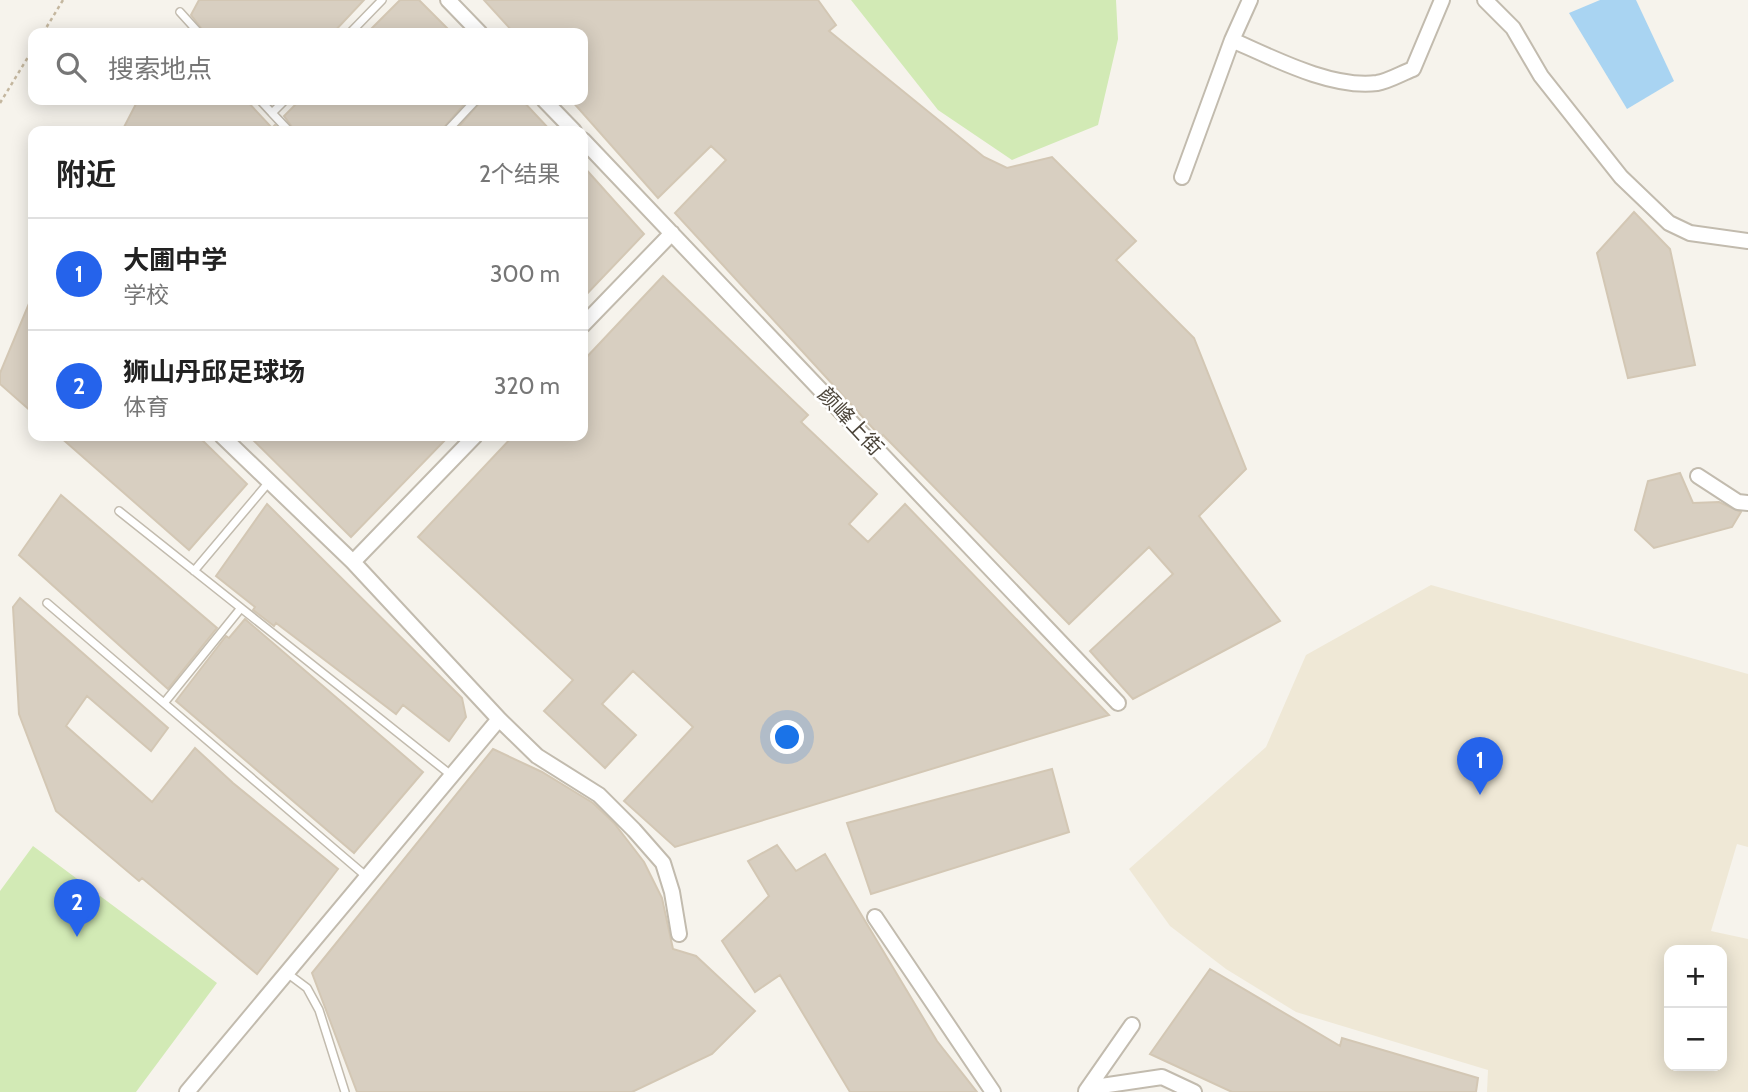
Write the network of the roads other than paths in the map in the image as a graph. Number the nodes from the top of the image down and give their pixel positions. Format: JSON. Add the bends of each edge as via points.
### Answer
{"nodes":[{"id":1,"x":382,"y":0,"type":"edge"},
{"id":2,"x":448,"y":0,"type":"edge"},
{"id":3,"x":1250,"y":0,"type":"edge"},
{"id":4,"x":1442,"y":0,"type":"edge"},
{"id":5,"x":1485,"y":0,"type":"edge"},
{"id":6,"x":180,"y":12,"type":"dead end"},
{"id":7,"x":194,"y":28,"type":"edge"},
{"id":8,"x":355,"y":28,"type":"edge"},
{"id":9,"x":475,"y":28,"type":"edge"},
{"id":10,"x":1233,"y":40,"type":"junction"},
{"id":11,"x":265,"y":105,"type":"edge"},
{"id":12,"x":280,"y":105,"type":"edge"},
{"id":13,"x":471,"y":105,"type":"edge"},
{"id":14,"x":549,"y":105,"type":"edge"},
{"id":15,"x":272,"y":113,"type":"junction"},
{"id":16,"x":284,"y":126,"type":"edge"},
{"id":17,"x":452,"y":126,"type":"edge"},
{"id":18,"x":569,"y":126,"type":"edge"},
{"id":19,"x":588,"y":145,"type":"edge"},
{"id":20,"x":1182,"y":177,"type":"dead end"},
{"id":21,"x":672,"y":233,"type":"junction"},
{"id":22,"x":1748,"y":241,"type":"edge"},
{"id":23,"x":588,"y":320,"type":"edge"},
{"id":24,"x":227,"y":441,"type":"edge"},
{"id":25,"x":470,"y":441,"type":"edge"},
{"id":26,"x":1698,"y":476,"type":"dead end"},
{"id":27,"x":269,"y":482,"type":"junction"},
{"id":28,"x":1748,"y":503,"type":"edge"},
{"id":29,"x":119,"y":511,"type":"dead end"},
{"id":30,"x":353,"y":562,"type":"junction"},
{"id":31,"x":194,"y":571,"type":"junction"},
{"id":32,"x":47,"y":603,"type":"dead end"},
{"id":33,"x":242,"y":608,"type":"junction"},
{"id":34,"x":164,"y":703,"type":"junction"},
{"id":35,"x":1118,"y":703,"type":"dead end"},
{"id":36,"x":499,"y":719,"type":"junction"},
{"id":37,"x":452,"y":775,"type":"junction"},
{"id":38,"x":367,"y":877,"type":"junction"},
{"id":39,"x":875,"y":917,"type":"dead end"},
{"id":40,"x":678,"y":934,"type":"dead end"},
{"id":41,"x":286,"y":973,"type":"junction"},
{"id":42,"x":1132,"y":1025,"type":"dead end"},
{"id":43,"x":1087,"y":1090,"type":"edge"},
{"id":44,"x":187,"y":1092,"type":"edge"},
{"id":45,"x":345,"y":1092,"type":"edge"},
{"id":46,"x":993,"y":1092,"type":"edge"},
{"id":47,"x":1194,"y":1092,"type":"edge"}],
"edges":[{"from":1,"to":8,"type":"lane"},
{"from":2,"to":9,"type":"street"},
{"from":3,"to":10,"type":"street"},
{"from":4,"to":10,"type":"street","via":[[1413,69],[1378,83],[1330,80]]},
{"from":5,"to":22,"type":"street","via":[[1513,28],[1541,76],[1620,177],[1669,223],[1689,233]]},
{"from":6,"to":7,"type":"lane"},
{"from":10,"to":20,"type":"street"},
{"from":11,"to":15,"type":"lane"},
{"from":12,"to":15,"type":"lane"},
{"from":13,"to":17,"type":"lane"},
{"from":14,"to":18,"type":"street"},
{"from":15,"to":16,"type":"lane"},
{"from":19,"to":21,"type":"street","name":"颜峰上街"},
{"from":21,"to":23,"type":"street"},
{"from":21,"to":35,"type":"street","name":"颜峰上街"},
{"from":24,"to":27,"type":"street"},
{"from":25,"to":30,"type":"street"},
{"from":26,"to":28,"type":"street","via":[[1738,502]]},
{"from":27,"to":30,"type":"street"},
{"from":27,"to":31,"type":"lane"},
{"from":29,"to":31,"type":"lane"},
{"from":30,"to":36,"type":"street"},
{"from":31,"to":33,"type":"lane"},
{"from":32,"to":34,"type":"lane"},
{"from":33,"to":34,"type":"lane"},
{"from":33,"to":37,"type":"lane"},
{"from":34,"to":38,"type":"lane"},
{"from":36,"to":37,"type":"street"},
{"from":36,"to":40,"type":"street","via":[[537,756],[599,795],[663,863]]},
{"from":37,"to":38,"type":"street"},
{"from":38,"to":41,"type":"street"},
{"from":39,"to":46,"type":"street"},
{"from":41,"to":44,"type":"street"},
{"from":41,"to":45,"type":"lane","via":[[307,988],[319,1010]]},
{"from":42,"to":43,"type":"street"},
{"from":43,"to":47,"type":"street","via":[[1162,1077]]}]}
